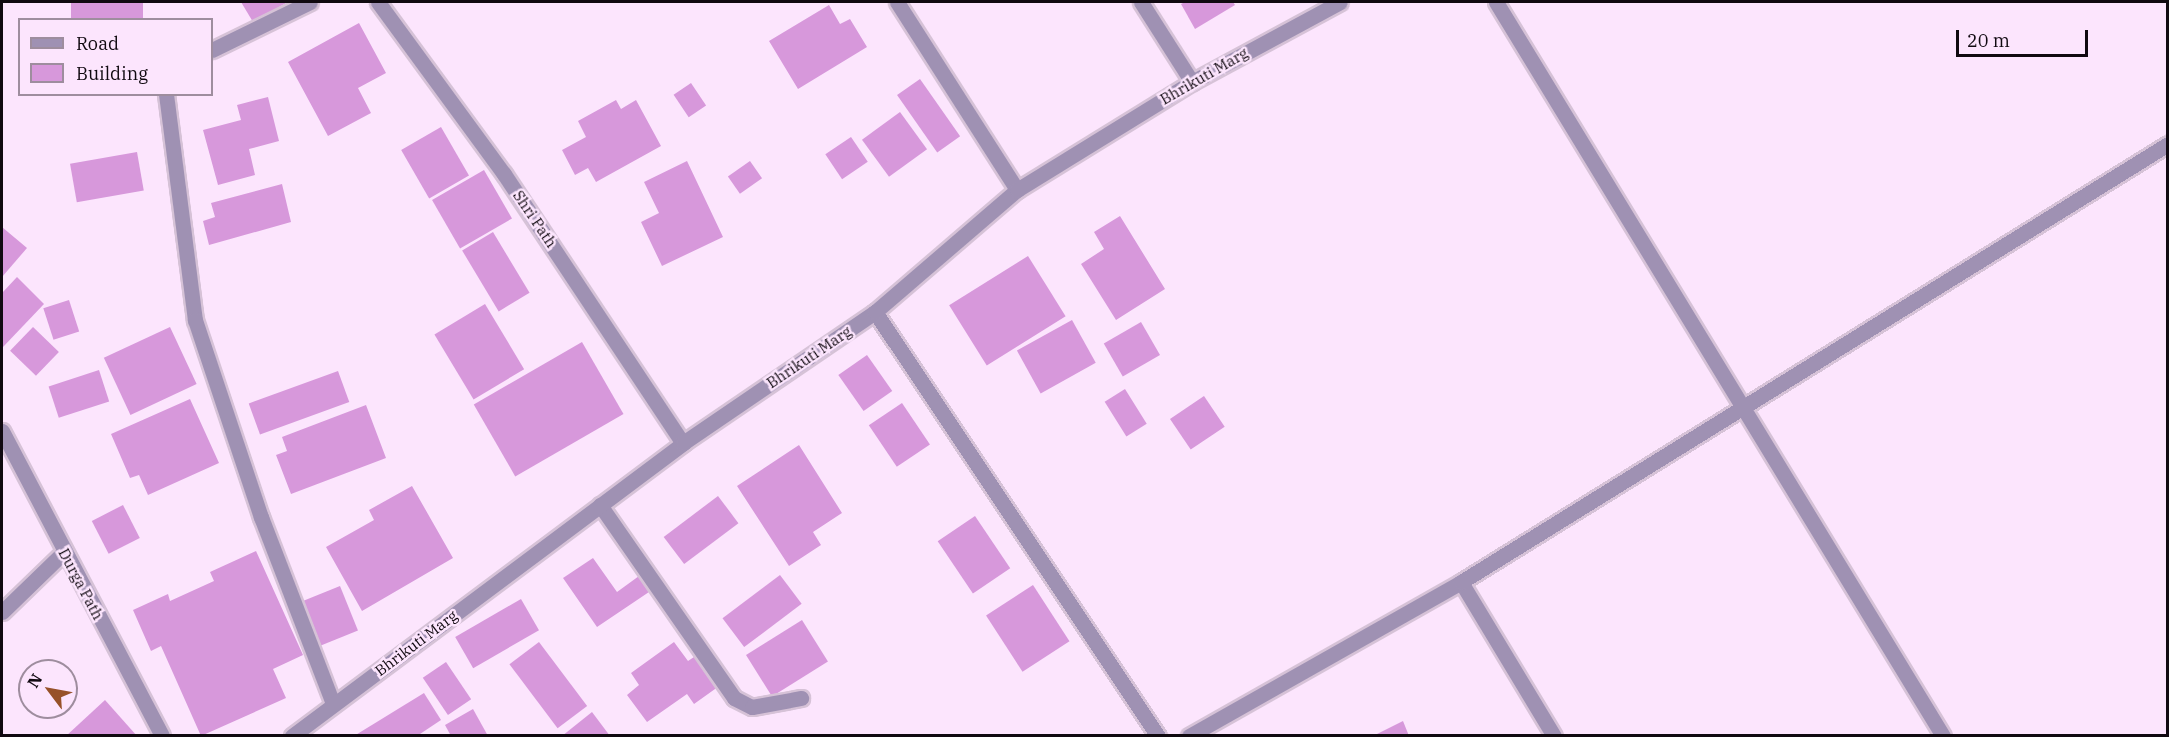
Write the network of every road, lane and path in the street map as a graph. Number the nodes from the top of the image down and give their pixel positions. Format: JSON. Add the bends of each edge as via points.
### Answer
{"nodes":[{"id":1,"x":310,"y":2,"type":"edge"},
{"id":2,"x":378,"y":2,"type":"edge"},
{"id":3,"x":897,"y":2,"type":"edge"},
{"id":4,"x":1141,"y":2,"type":"edge"},
{"id":5,"x":1340,"y":2,"type":"edge"},
{"id":6,"x":1496,"y":2,"type":"edge"},
{"id":7,"x":213,"y":50,"type":"edge"},
{"id":8,"x":1192,"y":82,"type":"junction"},
{"id":9,"x":166,"y":96,"type":"edge"},
{"id":10,"x":2168,"y":144,"type":"edge"},
{"id":11,"x":1017,"y":190,"type":"junction"},
{"id":12,"x":875,"y":312,"type":"junction"},
{"id":13,"x":1745,"y":405,"type":"junction"},
{"id":14,"x":2,"y":431,"type":"edge"},
{"id":15,"x":683,"y":443,"type":"junction"},
{"id":16,"x":600,"y":505,"type":"junction"},
{"id":17,"x":64,"y":552,"type":"junction"},
{"id":18,"x":1461,"y":582,"type":"junction"},
{"id":19,"x":2,"y":612,"type":"edge"},
{"id":20,"x":801,"y":698,"type":"dead end"},
{"id":21,"x":333,"y":704,"type":"junction"},
{"id":22,"x":162,"y":735,"type":"edge"},
{"id":23,"x":292,"y":735,"type":"edge"},
{"id":24,"x":1158,"y":735,"type":"edge"},
{"id":25,"x":1189,"y":735,"type":"edge"},
{"id":26,"x":1554,"y":735,"type":"edge"},
{"id":27,"x":1943,"y":735,"type":"edge"}],
"edges":[{"from":1,"to":7,"type":"street"},
{"from":2,"to":15,"type":"street","name":"Shri Path","via":[[504,174]]},
{"from":3,"to":11,"type":"street"},
{"from":4,"to":8,"type":"street"},
{"from":5,"to":8,"type":"street","name":"Bhrikuti Marg"},
{"from":6,"to":13,"type":"street"},
{"from":8,"to":11,"type":"street","name":"Bhrikuti Marg"},
{"from":9,"to":21,"type":"street","via":[[195,320],[261,517]]},
{"from":10,"to":13,"type":"street"},
{"from":11,"to":12,"type":"street","name":"Bhrikuti Marg"},
{"from":12,"to":15,"type":"street","name":"Bhrikuti Marg"},
{"from":12,"to":24,"type":"street"},
{"from":13,"to":18,"type":"street"},
{"from":13,"to":27,"type":"street"},
{"from":14,"to":17,"type":"street","name":"Durga Path"},
{"from":15,"to":16,"type":"street","name":"Bhrikuti Marg"},
{"from":16,"to":20,"type":"street","via":[[734,698],[752,707]]},
{"from":16,"to":21,"type":"street","name":"Bhrikuti Marg"},
{"from":17,"to":19,"type":"street"},
{"from":17,"to":22,"type":"street","name":"Durga Path"},
{"from":18,"to":25,"type":"street"},
{"from":18,"to":26,"type":"street"},
{"from":21,"to":23,"type":"street","name":"Bhrikuti Marg"}]}
